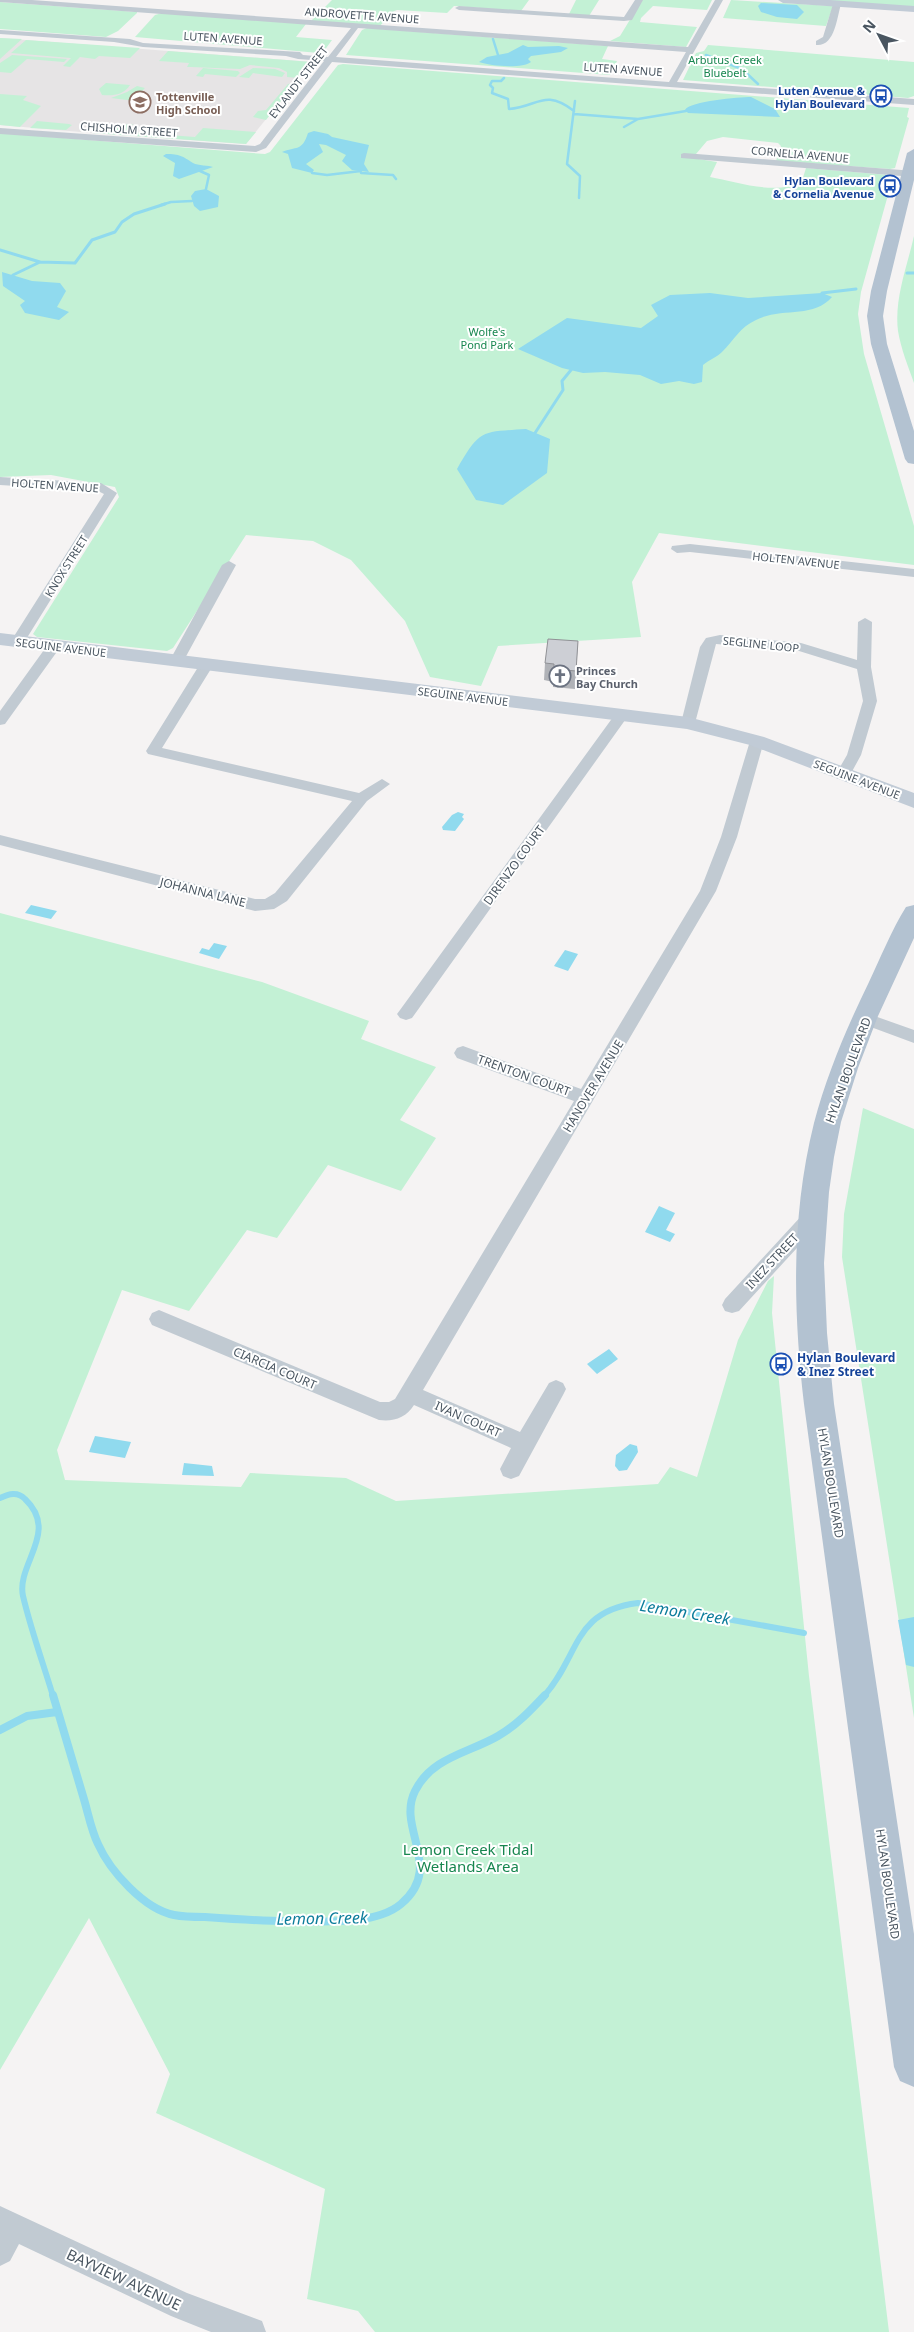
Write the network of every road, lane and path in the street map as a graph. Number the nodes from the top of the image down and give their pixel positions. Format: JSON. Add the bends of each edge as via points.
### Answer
{"nodes":[{"id":1,"x":0,"y":0,"type":"edge"},
{"id":2,"x":162,"y":0,"type":"edge"},
{"id":3,"x":639,"y":0,"type":"edge"},
{"id":4,"x":719,"y":0,"type":"edge"},
{"id":5,"x":783,"y":0,"type":"edge"},
{"id":6,"x":837,"y":4,"type":"junction"},
{"id":7,"x":459,"y":8,"type":"dead end"},
{"id":8,"x":914,"y":9,"type":"edge"},
{"id":9,"x":149,"y":12,"type":"junction"},
{"id":10,"x":142,"y":18,"type":"dead end"},
{"id":11,"x":356,"y":26,"type":"junction"},
{"id":12,"x":129,"y":31,"type":"dead end"},
{"id":13,"x":0,"y":32,"type":"edge"},
{"id":14,"x":117,"y":41,"type":"junction"},
{"id":15,"x":819,"y":43,"type":"dead end"},
{"id":16,"x":692,"y":50,"type":"junction"},
{"id":17,"x":331,"y":58,"type":"junction"},
{"id":18,"x":672,"y":84,"type":"junction"},
{"id":19,"x":914,"y":102,"type":"edge"},
{"id":20,"x":0,"y":131,"type":"edge"},
{"id":21,"x":256,"y":150,"type":"joint"},
{"id":22,"x":914,"y":154,"type":"edge"},
{"id":23,"x":684,"y":156,"type":"dead end"},
{"id":24,"x":911,"y":174,"type":"edge"},
{"id":25,"x":914,"y":459,"type":"edge"},
{"id":26,"x":0,"y":481,"type":"edge"},
{"id":27,"x":109,"y":491,"type":"joint"},
{"id":28,"x":677,"y":549,"type":"dead end"},
{"id":29,"x":229,"y":565,"type":"dead end"},
{"id":30,"x":914,"y":573,"type":"edge"},
{"id":31,"x":865,"y":622,"type":"dead end"},
{"id":32,"x":9,"y":640,"type":"edge"},
{"id":33,"x":54,"y":646,"type":"junction"},
{"id":34,"x":176,"y":660,"type":"junction"},
{"id":35,"x":207,"y":664,"type":"junction"},
{"id":36,"x":864,"y":667,"type":"junction"},
{"id":37,"x":621,"y":716,"type":"junction"},
{"id":38,"x":0,"y":720,"type":"edge"},
{"id":39,"x":688,"y":724,"type":"junction"},
{"id":40,"x":757,"y":741,"type":"junction"},
{"id":41,"x":844,"y":774,"type":"junction"},
{"id":42,"x":382,"y":784,"type":"dead end"},
{"id":43,"x":362,"y":798,"type":"junction"},
{"id":44,"x":914,"y":801,"type":"edge"},
{"id":45,"x":0,"y":840,"type":"edge"},
{"id":46,"x":914,"y":913,"type":"edge"},
{"id":47,"x":406,"y":1014,"type":"dead end"},
{"id":48,"x":866,"y":1019,"type":"junction"},
{"id":49,"x":914,"y":1037,"type":"edge"},
{"id":50,"x":463,"y":1053,"type":"dead end"},
{"id":51,"x":586,"y":1098,"type":"junction"},
{"id":52,"x":812,"y":1218,"type":"junction"},
{"id":53,"x":732,"y":1305,"type":"dead end"},
{"id":54,"x":159,"y":1319,"type":"dead end"},
{"id":55,"x":556,"y":1389,"type":"dead end"},
{"id":56,"x":410,"y":1394,"type":"junction"},
{"id":57,"x":391,"y":1412,"type":"joint"},
{"id":58,"x":525,"y":1444,"type":"junction"},
{"id":59,"x":511,"y":1469,"type":"dead end"},
{"id":60,"x":914,"y":2067,"type":"edge"},
{"id":61,"x":4,"y":2233,"type":"edge"},
{"id":62,"x":251,"y":2332,"type":"edge"}],
"edges":[{"from":1,"to":9,"type":"street","name":"ANDROVETTE AVENUE"},
{"from":2,"to":9,"type":"street"},
{"from":3,"to":7,"type":"street","via":[[627,19]]},
{"from":4,"to":16,"type":"street"},
{"from":5,"to":6,"type":"street"},
{"from":6,"to":8,"type":"street"},
{"from":6,"to":15,"type":"street","via":[[827,38]]},
{"from":9,"to":10,"type":"street"},
{"from":9,"to":11,"type":"street","name":"ANDROVETTE AVENUE"},
{"from":11,"to":16,"type":"street","name":"ANDROVETTE AVENUE"},
{"from":11,"to":17,"type":"street","name":"EYLANDT STREET"},
{"from":12,"to":14,"type":"street"},
{"from":13,"to":14,"type":"street","name":"LUTEN AVENUE"},
{"from":14,"to":17,"type":"street","name":"LUTEN AVENUE"},
{"from":16,"to":18,"type":"street"},
{"from":17,"to":18,"type":"street","name":"LUTEN AVENUE"},
{"from":17,"to":21,"type":"street","name":"EYLANDT STREET","via":[[262,147]]},
{"from":18,"to":19,"type":"street","name":"LUTEN AVENUE"},
{"from":20,"to":21,"type":"street","name":"CHISHOLM STREET"},
{"from":22,"to":24,"type":"main road"},
{"from":23,"to":24,"type":"street","name":"CORNELIA AVENUE"},
{"from":24,"to":25,"type":"main road","via":[[875,316],[881,350]]},
{"from":26,"to":27,"type":"street","name":"HOLTEN AVENUE"},
{"from":27,"to":32,"type":"street","name":"KNOX STREET","via":[[111,496]]},
{"from":28,"to":30,"type":"street","name":"HOLTEN AVENUE"},
{"from":29,"to":34,"type":"street"},
{"from":31,"to":36,"type":"street"},
{"from":32,"to":33,"type":"street","name":"SEGUINE AVENUE"},
{"from":33,"to":34,"type":"street","name":"SEGUINE AVENUE"},
{"from":33,"to":38,"type":"street"},
{"from":34,"to":35,"type":"street","name":"SEGUINE AVENUE"},
{"from":35,"to":37,"type":"street","name":"SEGUINE AVENUE"},
{"from":35,"to":43,"type":"street","via":[[153,751]]},
{"from":36,"to":39,"type":"street","name":"SEGLINE LOOP","via":[[802,647],[711,641]]},
{"from":36,"to":41,"type":"street","via":[[870,701],[854,755]]},
{"from":37,"to":39,"type":"street","name":"SEGUINE AVENUE"},
{"from":37,"to":47,"type":"street","name":"DIRENZO COURT"},
{"from":39,"to":40,"type":"street","name":"SEGUINE AVENUE"},
{"from":40,"to":41,"type":"street","name":"SEGUINE AVENUE"},
{"from":40,"to":51,"type":"street","name":"HANOVER AVENUE","via":[[729,836],[708,891]]},
{"from":41,"to":44,"type":"street","name":"SEGUINE AVENUE"},
{"from":42,"to":43,"type":"street","name":"JOHANNA LANE"},
{"from":43,"to":45,"type":"street","name":"JOHANNA LANE","via":[[281,897],[268,905],[255,905]]},
{"from":46,"to":48,"type":"main road","name":"HYLAN BOULEVARD"},
{"from":48,"to":49,"type":"street"},
{"from":48,"to":52,"type":"main road","name":"HYLAN BOULEVARD","via":[[829,1120]]},
{"from":50,"to":51,"type":"street","name":"TRENTON COURT"},
{"from":51,"to":56,"type":"street","name":"HANOVER AVENUE"},
{"from":52,"to":53,"type":"street","name":"INEZ STREET"},
{"from":52,"to":60,"type":"main road","name":"HYLAN BOULEVARD","via":[[811,1338]]},
{"from":54,"to":57,"type":"street","name":"CIARCIA COURT","via":[[379,1411]]},
{"from":55,"to":58,"type":"street"},
{"from":56,"to":57,"type":"street","name":"HANOVER AVENUE","via":[[402,1406]]},
{"from":56,"to":58,"type":"street","name":"IVAN COURT"},
{"from":58,"to":59,"type":"street"},
{"from":61,"to":62,"type":"street","name":"BAYVIEW AVENUE"}]}
